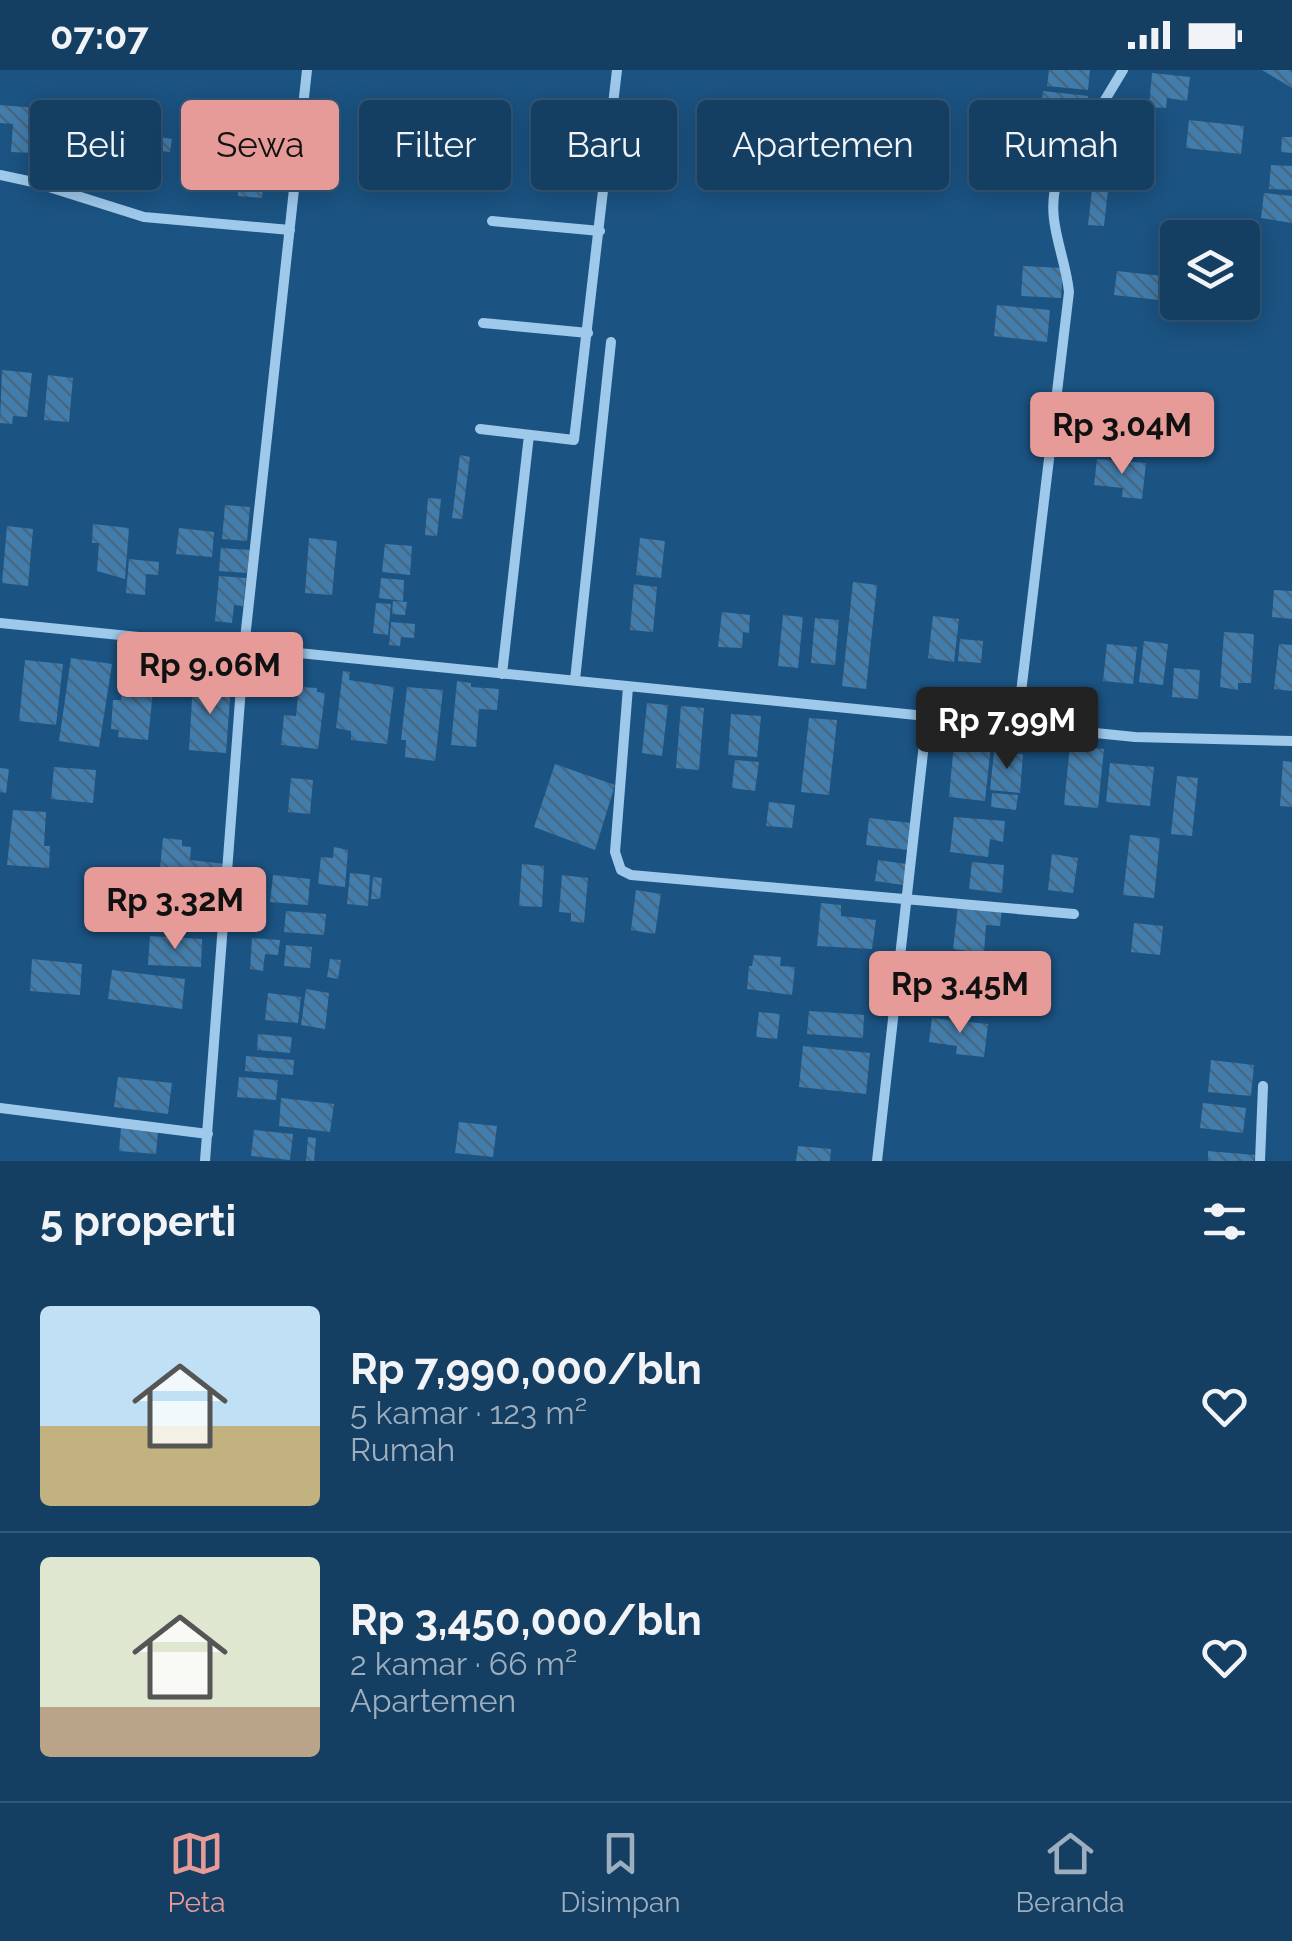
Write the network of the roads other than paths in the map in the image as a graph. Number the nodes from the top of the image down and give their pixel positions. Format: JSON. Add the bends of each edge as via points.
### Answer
{"nodes":[{"id":1,"x":307,"y":70,"type":"edge"},
{"id":2,"x":618,"y":70,"type":"edge"},
{"id":3,"x":1123,"y":70,"type":"edge"},
{"id":4,"x":0,"y":176,"type":"edge"},
{"id":5,"x":492,"y":221,"type":"dead end"},
{"id":6,"x":290,"y":230,"type":"junction"},
{"id":7,"x":600,"y":231,"type":"junction"},
{"id":8,"x":483,"y":323,"type":"dead end"},
{"id":9,"x":588,"y":333,"type":"junction"},
{"id":10,"x":611,"y":342,"type":"dead end"},
{"id":11,"x":480,"y":430,"type":"dead end"},
{"id":12,"x":529,"y":435,"type":"junction"},
{"id":13,"x":0,"y":623,"type":"edge"},
{"id":14,"x":244,"y":648,"type":"junction"},
{"id":15,"x":502,"y":674,"type":"junction"},
{"id":16,"x":575,"y":680,"type":"junction"},
{"id":17,"x":628,"y":687,"type":"junction"},
{"id":18,"x":927,"y":717,"type":"junction"},
{"id":19,"x":1017,"y":726,"type":"junction"},
{"id":20,"x":1292,"y":742,"type":"edge"},
{"id":21,"x":908,"y":900,"type":"junction"},
{"id":22,"x":1074,"y":914,"type":"dead end"},
{"id":23,"x":1263,"y":1086,"type":"dead end"},
{"id":24,"x":0,"y":1108,"type":"edge"},
{"id":25,"x":208,"y":1134,"type":"junction"},
{"id":26,"x":205,"y":1161,"type":"edge"},
{"id":27,"x":877,"y":1161,"type":"edge"},
{"id":28,"x":1260,"y":1161,"type":"edge"}],
"edges":[{"from":1,"to":6,"type":"street"},
{"from":2,"to":7,"type":"street"},
{"from":3,"to":19,"type":"street","via":[[1054,192],[1054,231],[1070,292]]},
{"from":4,"to":6,"type":"street","via":[[144,217]]},
{"from":5,"to":7,"type":"street"},
{"from":6,"to":14,"type":"street"},
{"from":7,"to":9,"type":"street"},
{"from":8,"to":9,"type":"street"},
{"from":9,"to":12,"type":"street","via":[[574,440]]},
{"from":10,"to":16,"type":"street"},
{"from":11,"to":12,"type":"street"},
{"from":12,"to":15,"type":"street"},
{"from":13,"to":14,"type":"street"},
{"from":14,"to":15,"type":"street"},
{"from":14,"to":25,"type":"street"},
{"from":15,"to":16,"type":"street"},
{"from":16,"to":17,"type":"street"},
{"from":17,"to":18,"type":"street"},
{"from":17,"to":21,"type":"street","via":[[615,852],[620,870]]},
{"from":18,"to":19,"type":"street"},
{"from":18,"to":21,"type":"street"},
{"from":19,"to":20,"type":"street","via":[[1135,738]]},
{"from":21,"to":22,"type":"street"},
{"from":21,"to":27,"type":"street"},
{"from":23,"to":28,"type":"street"},
{"from":24,"to":25,"type":"street"},
{"from":25,"to":26,"type":"street"}]}
